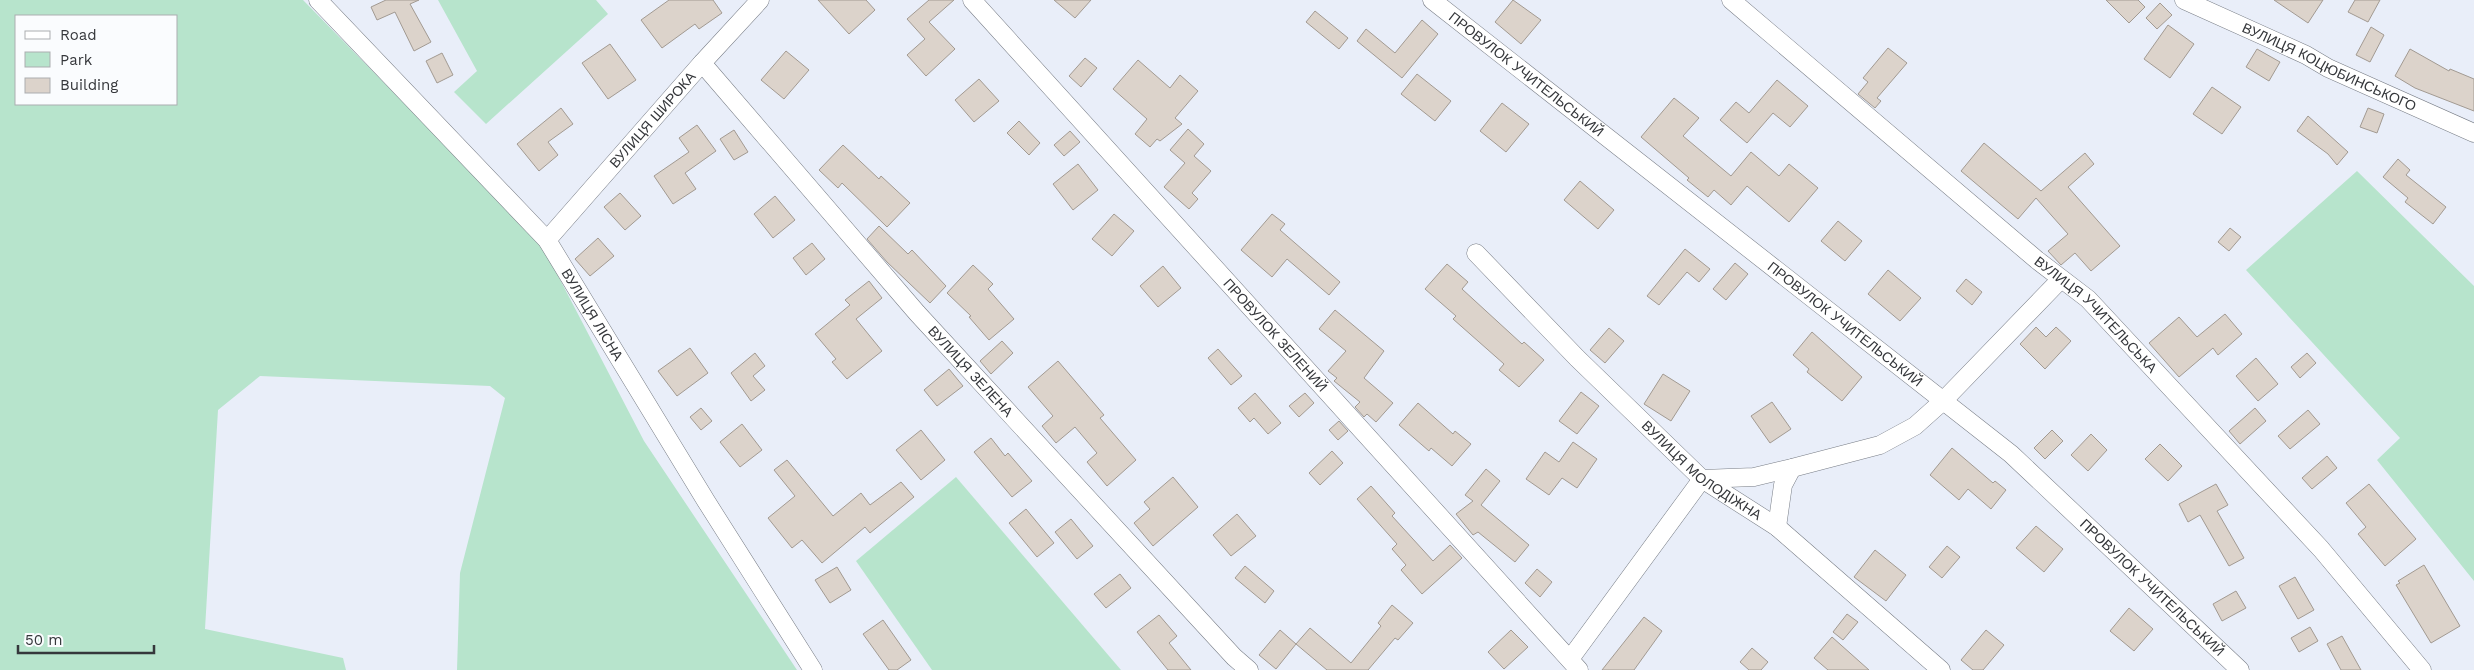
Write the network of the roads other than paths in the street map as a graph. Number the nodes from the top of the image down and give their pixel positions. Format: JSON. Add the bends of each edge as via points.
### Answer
{"nodes":[{"id":1,"x":318,"y":0,"type":"edge"},
{"id":2,"x":760,"y":0,"type":"edge"},
{"id":3,"x":972,"y":0,"type":"edge"},
{"id":4,"x":1432,"y":0,"type":"edge"},
{"id":5,"x":1731,"y":0,"type":"edge"},
{"id":6,"x":2184,"y":0,"type":"edge"},
{"id":7,"x":702,"y":63,"type":"junction"},
{"id":8,"x":2474,"y":133,"type":"edge"},
{"id":9,"x":547,"y":240,"type":"junction"},
{"id":10,"x":1476,"y":253,"type":"dead end"},
{"id":11,"x":2061,"y":278,"type":"junction"},
{"id":12,"x":1943,"y":401,"type":"junction"},
{"id":13,"x":1792,"y":468,"type":"junction"},
{"id":14,"x":1702,"y":479,"type":"junction"},
{"id":15,"x":1777,"y":527,"type":"junction"},
{"id":16,"x":1575,"y":665,"type":"edge"},
{"id":17,"x":813,"y":670,"type":"edge"},
{"id":18,"x":1249,"y":670,"type":"edge"},
{"id":19,"x":1941,"y":670,"type":"edge"},
{"id":20,"x":2240,"y":670,"type":"edge"},
{"id":21,"x":2422,"y":670,"type":"edge"}],
"edges":[{"from":1,"to":9,"type":"street","name":"ВУЛИЦЯ ЛІСНА"},
{"from":2,"to":7,"type":"street","name":"ВУЛИЦЯ ШИРОКА"},
{"from":3,"to":16,"type":"street","name":"ПРОВУЛОК ЗЕЛЕНИЙ"},
{"from":4,"to":12,"type":"street","name":"ПРОВУЛОК УЧИТЕЛЬСЬКИЙ"},
{"from":5,"to":11,"type":"street","name":"ВУЛИЦЯ УЧИТЕЛЬСЬКА"},
{"from":6,"to":8,"type":"street","name":"ВУЛИЦЯ КОЦЮБИНСЬКОГО"},
{"from":7,"to":9,"type":"street","name":"ВУЛИЦЯ ШИРОКА"},
{"from":7,"to":18,"type":"street","name":"ВУЛИЦЯ ЗЕЛЕНА","via":[[917,314]]},
{"from":9,"to":17,"type":"street","name":"ВУЛИЦЯ ЛІСНА"},
{"from":10,"to":14,"type":"street","name":"ВУЛИЦЯ МОЛОДІЖНА","via":[[1577,358]]},
{"from":11,"to":12,"type":"street"},
{"from":11,"to":21,"type":"street","name":"ВУЛИЦЯ УЧИТЕЛЬСЬКА","via":[[2088,299],[2321,549]]},
{"from":12,"to":13,"type":"street","via":[[1915,426],[1880,444]]},
{"from":12,"to":20,"type":"street","name":"ПРОВУЛОК УЧИТЕЛЬСЬКИЙ","via":[[2011,454]]},
{"from":13,"to":14,"type":"street","via":[[1754,477]]},
{"from":13,"to":15,"type":"street","via":[[1783,485]]},
{"from":14,"to":15,"type":"street","name":"ВУЛИЦЯ МОЛОДІЖНА"},
{"from":14,"to":16,"type":"street"},
{"from":15,"to":19,"type":"street","name":"ВУЛИЦЯ МОЛОДІЖНА"}]}
